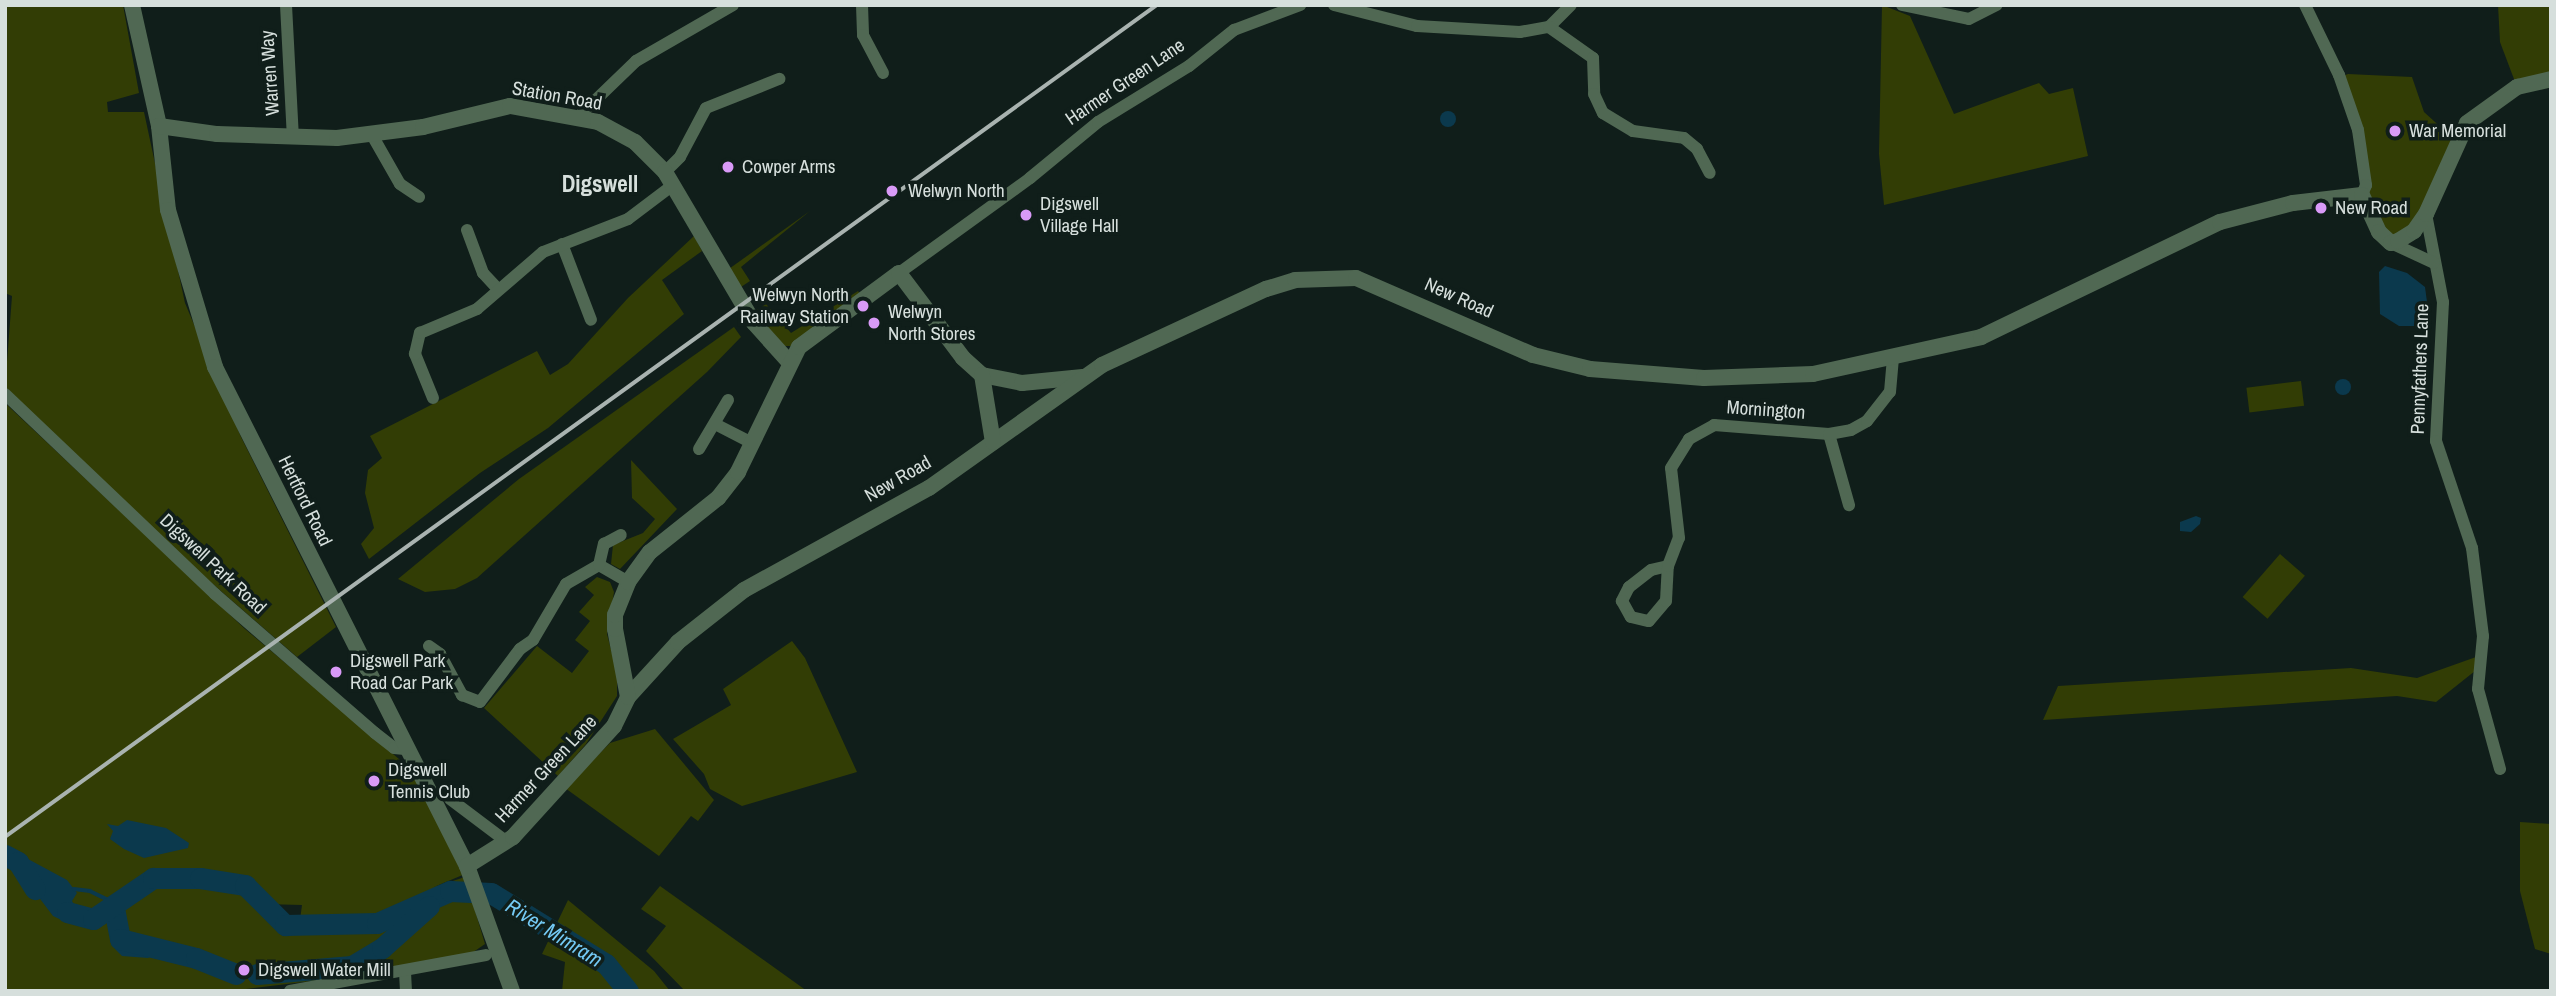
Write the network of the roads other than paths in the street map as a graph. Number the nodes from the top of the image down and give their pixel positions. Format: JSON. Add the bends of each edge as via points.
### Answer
{"nodes":[{"id":1,"x":132,"y":5,"type":"edge"},
{"id":2,"x":286,"y":5,"type":"edge"},
{"id":3,"x":733,"y":5,"type":"edge"},
{"id":4,"x":862,"y":5,"type":"edge"},
{"id":5,"x":1300,"y":5,"type":"edge"},
{"id":6,"x":1334,"y":5,"type":"edge"},
{"id":7,"x":1571,"y":5,"type":"edge"},
{"id":8,"x":1902,"y":5,"type":"edge"},
{"id":9,"x":1997,"y":5,"type":"edge"},
{"id":10,"x":2305,"y":5,"type":"edge"},
{"id":11,"x":1549,"y":27,"type":"junction"},
{"id":12,"x":883,"y":73,"type":"dead end"},
{"id":13,"x":779,"y":79,"type":"dead end"},
{"id":14,"x":2551,"y":79,"type":"edge"},
{"id":15,"x":578,"y":117,"type":"junction"},
{"id":16,"x":159,"y":126,"type":"junction"},
{"id":17,"x":372,"y":135,"type":"junction"},
{"id":18,"x":293,"y":138,"type":"junction"},
{"id":19,"x":1710,"y":173,"type":"dead end"},
{"id":20,"x":669,"y":178,"type":"junction"},
{"id":21,"x":2362,"y":195,"type":"junction"},
{"id":22,"x":419,"y":197,"type":"dead end"},
{"id":23,"x":2426,"y":214,"type":"junction"},
{"id":24,"x":467,"y":230,"type":"dead end"},
{"id":25,"x":2392,"y":243,"type":"junction"},
{"id":26,"x":562,"y":244,"type":"junction"},
{"id":27,"x":2434,"y":263,"type":"junction"},
{"id":28,"x":899,"y":273,"type":"junction"},
{"id":29,"x":498,"y":289,"type":"junction"},
{"id":30,"x":592,"y":320,"type":"dead end"},
{"id":31,"x":1893,"y":360,"type":"junction"},
{"id":32,"x":789,"y":362,"type":"junction"},
{"id":33,"x":982,"y":375,"type":"junction"},
{"id":34,"x":1084,"y":377,"type":"junction"},
{"id":35,"x":5,"y":394,"type":"edge"},
{"id":36,"x":433,"y":398,"type":"dead end"},
{"id":37,"x":728,"y":400,"type":"dead end"},
{"id":38,"x":715,"y":424,"type":"junction"},
{"id":39,"x":1829,"y":434,"type":"junction"},
{"id":40,"x":993,"y":442,"type":"junction"},
{"id":41,"x":752,"y":443,"type":"junction"},
{"id":42,"x":699,"y":449,"type":"dead end"},
{"id":43,"x":1849,"y":505,"type":"dead end"},
{"id":44,"x":621,"y":535,"type":"dead end"},
{"id":45,"x":599,"y":565,"type":"junction"},
{"id":46,"x":1668,"y":566,"type":"junction"},
{"id":47,"x":628,"y":582,"type":"junction"},
{"id":48,"x":429,"y":646,"type":"dead end"},
{"id":49,"x":628,"y":696,"type":"junction"},
{"id":50,"x":405,"y":749,"type":"junction"},
{"id":51,"x":2500,"y":769,"type":"dead end"},
{"id":52,"x":450,"y":799,"type":"dead end"},
{"id":53,"x":507,"y":842,"type":"junction"},
{"id":54,"x":467,"y":866,"type":"junction"},
{"id":55,"x":486,"y":955,"type":"dead end"},
{"id":56,"x":405,"y":972,"type":"junction"},
{"id":57,"x":290,"y":991,"type":"edge"},
{"id":58,"x":405,"y":991,"type":"edge"},
{"id":59,"x":512,"y":991,"type":"edge"}],
"edges":[{"from":1,"to":16,"type":"street","name":"Hertford Road"},
{"from":2,"to":18,"type":"street","name":"Warren Way"},
{"from":3,"to":15,"type":"street","via":[[636,61]]},
{"from":4,"to":12,"type":"street","via":[[863,35]]},
{"from":5,"to":28,"type":"street","name":"Harmer Green Lane","via":[[1234,30],[1189,66],[1097,122],[1030,178]]},
{"from":6,"to":11,"type":"street","via":[[1417,26],[1520,32]]},
{"from":7,"to":11,"type":"street"},
{"from":8,"to":9,"type":"street","via":[[1969,19]]},
{"from":10,"to":21,"type":"street","via":[[2339,75],[2358,130],[2366,185]]},
{"from":11,"to":19,"type":"street","via":[[1593,58],[1594,94],[1603,113],[1633,131],[1684,138],[1697,149]]},
{"from":13,"to":20,"type":"street","via":[[706,108]]},
{"from":14,"to":23,"type":"street","via":[[2517,87],[2467,123]]},
{"from":15,"to":17,"type":"street","name":"Station Road","via":[[493,107],[423,127]]},
{"from":15,"to":20,"type":"street","name":"Station Road","via":[[625,134]]},
{"from":16,"to":18,"type":"street","name":"Station Road"},
{"from":16,"to":50,"type":"street","name":"Hertford Road","via":[[172,228],[215,367]]},
{"from":17,"to":18,"type":"street","name":"Station Road"},
{"from":17,"to":22,"type":"street","via":[[400,184]]},
{"from":20,"to":26,"type":"street","via":[[628,219]]},
{"from":20,"to":32,"type":"street","name":"Station Road","via":[[754,323]]},
{"from":21,"to":25,"type":"street","via":[[2379,232]]},
{"from":21,"to":31,"type":"street","name":"New Road","via":[[2298,202],[2220,222],[2015,323]]},
{"from":23,"to":25,"type":"street","via":[[2414,231]]},
{"from":23,"to":27,"type":"street","name":"Pennyfathers Lane"},
{"from":24,"to":29,"type":"street","via":[[483,273]]},
{"from":25,"to":27,"type":"street"},
{"from":26,"to":29,"type":"street","via":[[532,260]]},
{"from":26,"to":30,"type":"street"},
{"from":27,"to":51,"type":"street","name":"Pennyfathers Lane","via":[[2443,302],[2436,441],[2472,548],[2483,636],[2478,688]]},
{"from":28,"to":32,"type":"street","name":"Harmer Green Lane","via":[[799,347]]},
{"from":28,"to":33,"type":"street","via":[[962,358]]},
{"from":29,"to":36,"type":"street","via":[[477,309],[417,337],[415,354]]},
{"from":31,"to":34,"type":"street","name":"New Road","via":[[1754,379],[1590,369],[1533,355],[1356,278],[1319,277],[1254,294]]},
{"from":31,"to":39,"type":"street","name":"Mornington","via":[[1890,391],[1874,414],[1851,429]]},
{"from":32,"to":41,"type":"street","name":"Harmer Green Lane"},
{"from":33,"to":34,"type":"street","via":[[1022,383]]},
{"from":33,"to":40,"type":"street"},
{"from":34,"to":40,"type":"street","name":"New Road"},
{"from":35,"to":50,"type":"street","name":"Digswell Park Road","via":[[215,594],[375,733],[394,748]]},
{"from":37,"to":38,"type":"street"},
{"from":38,"to":41,"type":"street"},
{"from":38,"to":42,"type":"street"},
{"from":39,"to":43,"type":"street"},
{"from":39,"to":46,"type":"street","name":"Mornington","via":[[1714,425],[1689,439],[1671,468],[1679,538]]},
{"from":40,"to":49,"type":"street","name":"New Road","via":[[929,488],[744,590],[678,642]]},
{"from":41,"to":47,"type":"street","name":"Harmer Green Lane","via":[[718,498],[662,541]]},
{"from":44,"to":45,"type":"street","via":[[604,544]]},
{"from":45,"to":47,"type":"street"},
{"from":45,"to":48,"type":"street","via":[[566,584],[533,640],[520,649],[481,702],[463,695],[440,654]]},
{"from":46,"to":46,"type":"street","name":"Mornington","via":[[1670,588],[1660,611],[1649,621],[1631,617],[1622,601],[1629,587],[1651,570]]},
{"from":47,"to":49,"type":"street","name":"Harmer Green Lane","via":[[615,629]]},
{"from":49,"to":53,"type":"street","name":"Harmer Green Lane","via":[[609,733]]},
{"from":50,"to":54,"type":"street","name":"Hertford Road"},
{"from":52,"to":53,"type":"street"},
{"from":53,"to":54,"type":"street","name":"Harmer Green Lane"},
{"from":54,"to":59,"type":"street","name":"Hertford Road"},
{"from":55,"to":56,"type":"street"},
{"from":56,"to":57,"type":"street"},
{"from":56,"to":58,"type":"street"}]}
